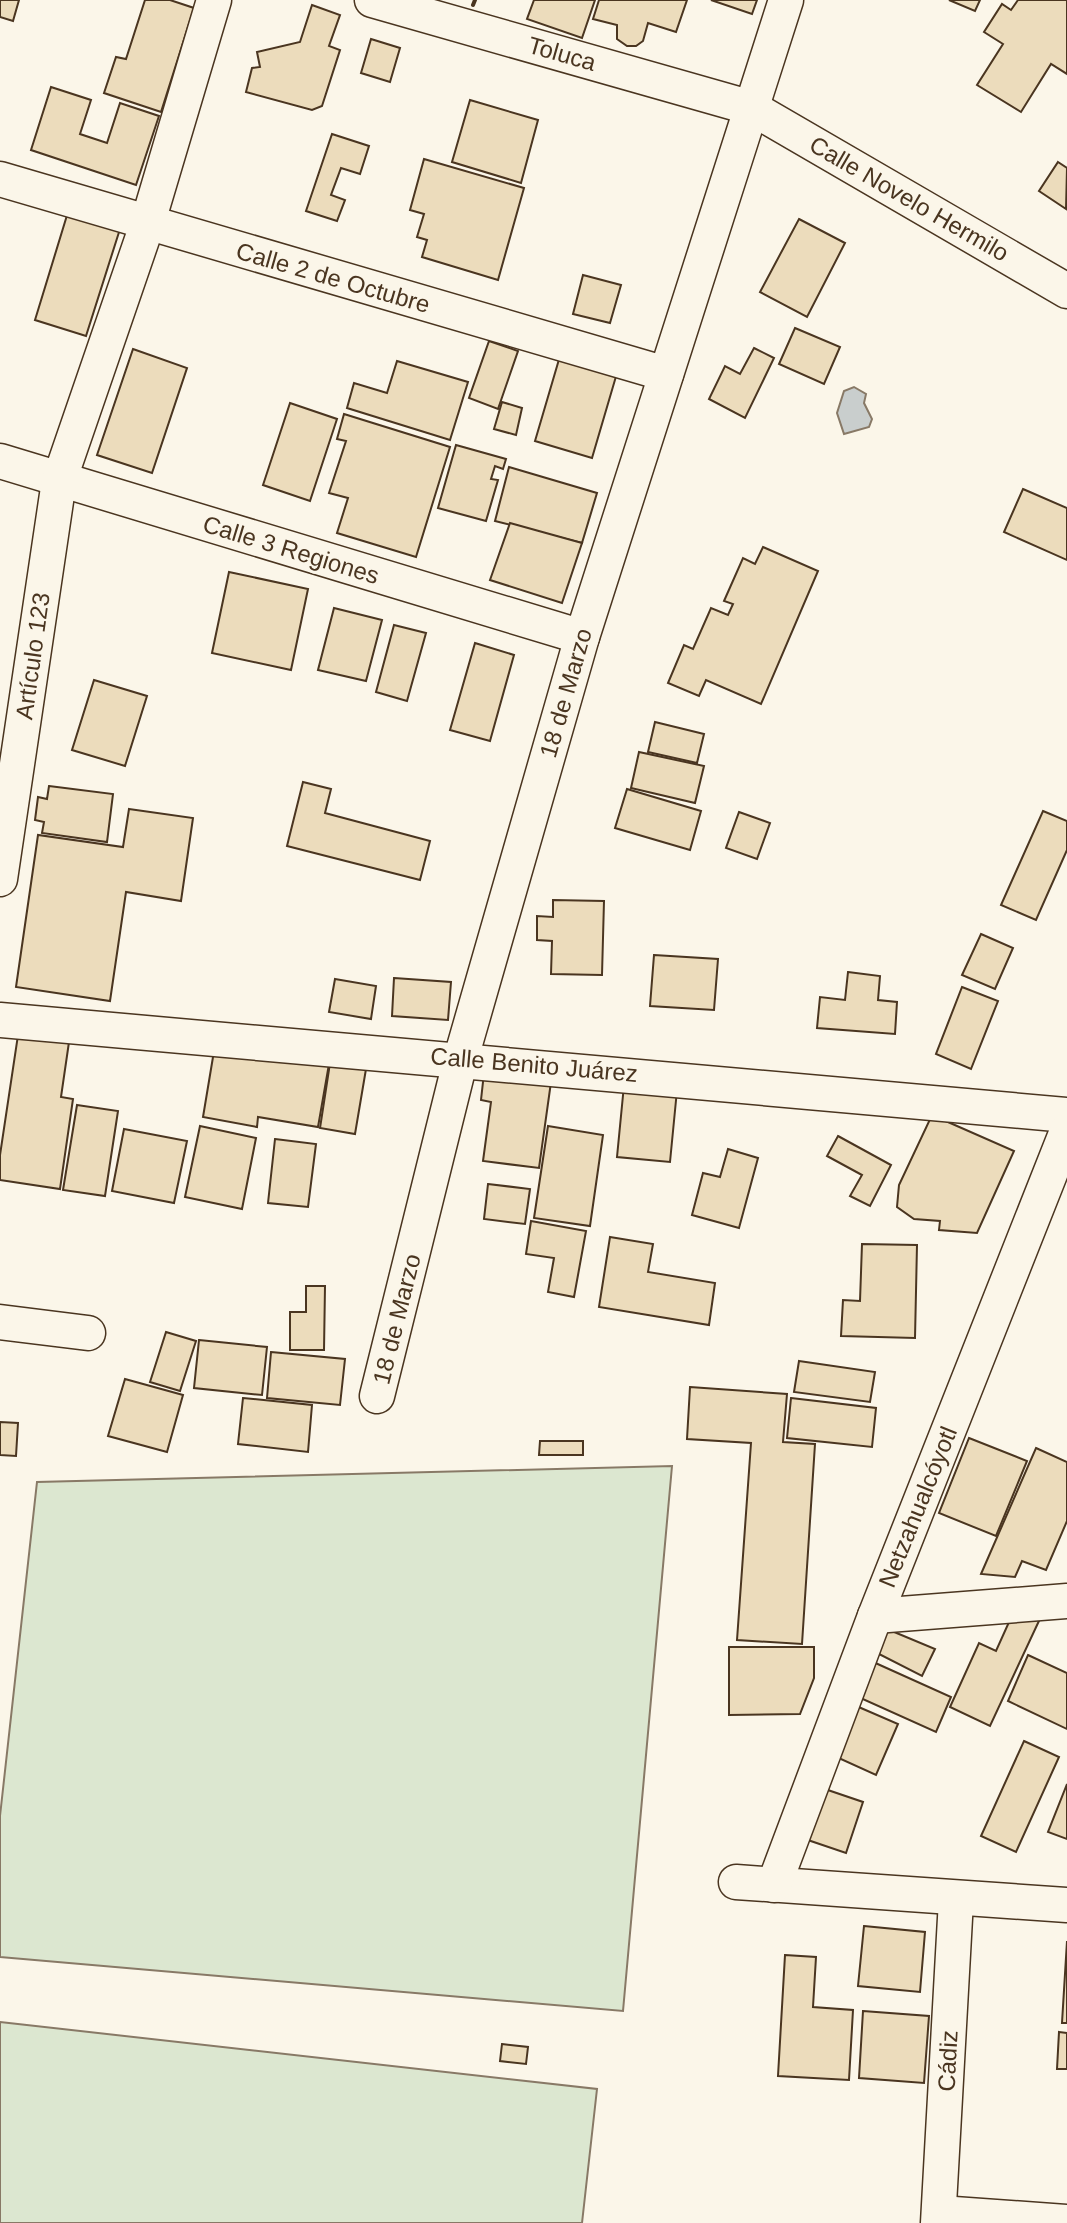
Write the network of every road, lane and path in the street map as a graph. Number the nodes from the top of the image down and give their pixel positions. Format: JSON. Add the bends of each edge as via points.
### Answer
{"nodes":[{"id":1,"x":214,"y":0,"type":"edge"},
{"id":2,"x":372,"y":0,"type":"edge"},
{"id":3,"x":786,"y":0,"type":"edge"},
{"id":4,"x":752,"y":108,"type":"junction"},
{"id":5,"x":0,"y":179,"type":"edge"},
{"id":6,"x":147,"y":225,"type":"junction"},
{"id":7,"x":1067,"y":291,"type":"edge"},
{"id":8,"x":666,"y":374,"type":"junction"},
{"id":9,"x":0,"y":461,"type":"edge"},
{"id":10,"x":59,"y":481,"type":"junction"},
{"id":11,"x":582,"y":637,"type":"junction"},
{"id":12,"x":0,"y":879,"type":"edge"},
{"id":13,"x":0,"y":1020,"type":"edge"},
{"id":14,"x":461,"y":1058,"type":"junction"},
{"id":15,"x":1067,"y":1115,"type":"edge"},
{"id":16,"x":1067,"y":1131,"type":"edge"},
{"id":17,"x":0,"y":1322,"type":"edge"},
{"id":18,"x":88,"y":1333,"type":"dead end"},
{"id":19,"x":377,"y":1396,"type":"dead end"},
{"id":20,"x":1067,"y":1601,"type":"edge"},
{"id":21,"x":875,"y":1616,"type":"junction"},
{"id":22,"x":736,"y":1882,"type":"dead end"},
{"id":23,"x":774,"y":1885,"type":"junction"},
{"id":24,"x":956,"y":1900,"type":"junction"},
{"id":25,"x":1067,"y":1905,"type":"edge"},
{"id":26,"x":939,"y":2218,"type":"edge"},
{"id":27,"x":1067,"y":2222,"type":"edge"}],
"edges":[{"from":1,"to":6,"type":"street","name":"Artículo 123"},
{"from":2,"to":4,"type":"street","name":"Toluca"},
{"from":3,"to":4,"type":"street","name":"18 de Marzo"},
{"from":4,"to":7,"type":"street","name":"Calle Novelo Hermilo"},
{"from":4,"to":8,"type":"street","name":"18 de Marzo"},
{"from":5,"to":6,"type":"street","name":"Calle 2 de Octubre"},
{"from":6,"to":8,"type":"street","name":"Calle 2 de Octubre"},
{"from":6,"to":10,"type":"street","name":"Artículo 123"},
{"from":8,"to":11,"type":"street","name":"18 de Marzo"},
{"from":9,"to":10,"type":"street","name":"Calle 3 Regiones"},
{"from":10,"to":11,"type":"street","name":"Calle 3 Regiones"},
{"from":10,"to":12,"type":"street","name":"Artículo 123"},
{"from":11,"to":14,"type":"street","name":"18 de Marzo"},
{"from":13,"to":14,"type":"street","name":"Calle Benito Juárez"},
{"from":14,"to":15,"type":"street","name":"Calle Benito Juárez"},
{"from":14,"to":19,"type":"street","name":"18 de Marzo"},
{"from":16,"to":21,"type":"street","name":"Netzahualcóyotl"},
{"from":17,"to":18,"type":"street"},
{"from":20,"to":21,"type":"street"},
{"from":21,"to":23,"type":"street","name":"Netzahualcóyotl"},
{"from":22,"to":23,"type":"street"},
{"from":23,"to":24,"type":"street"},
{"from":24,"to":25,"type":"street"},
{"from":24,"to":26,"type":"street","name":"Cádiz"},
{"from":26,"to":27,"type":"street"}]}
